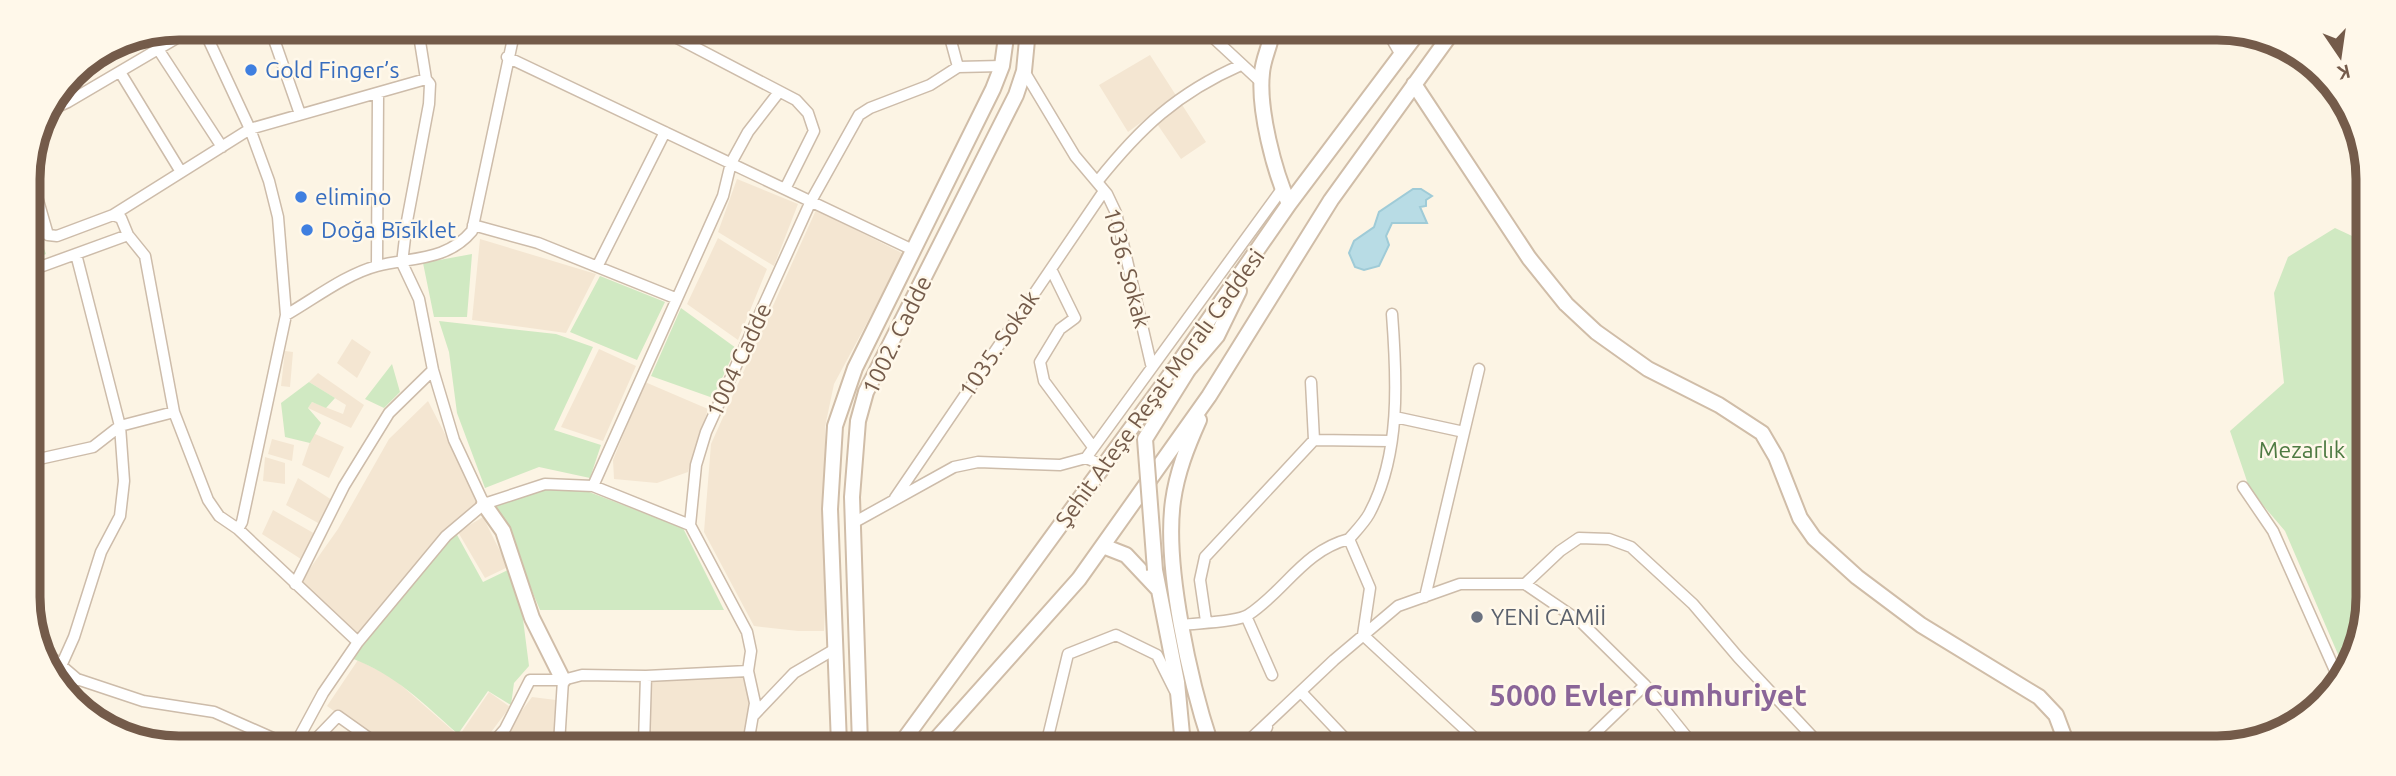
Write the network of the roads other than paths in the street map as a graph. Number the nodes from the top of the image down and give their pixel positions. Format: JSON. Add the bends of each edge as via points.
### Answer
{"nodes":[{"id":1,"x":173,"y":40,"type":"edge"},
{"id":2,"x":209,"y":40,"type":"edge"},
{"id":3,"x":274,"y":40,"type":"edge"},
{"id":4,"x":420,"y":40,"type":"edge"},
{"id":5,"x":511,"y":40,"type":"edge"},
{"id":6,"x":681,"y":40,"type":"edge"},
{"id":7,"x":951,"y":40,"type":"edge"},
{"id":8,"x":1006,"y":40,"type":"edge"},
{"id":9,"x":1027,"y":40,"type":"edge"},
{"id":10,"x":1215,"y":40,"type":"edge"},
{"id":11,"x":1270,"y":40,"type":"edge"},
{"id":12,"x":1392,"y":40,"type":"edge"},
{"id":13,"x":1412,"y":40,"type":"edge"},
{"id":14,"x":1446,"y":40,"type":"edge"},
{"id":15,"x":158,"y":49,"type":"junction"},
{"id":16,"x":1401,"y":54,"type":"junction"},
{"id":17,"x":507,"y":57,"type":"junction"},
{"id":18,"x":1002,"y":65,"type":"junction"},
{"id":19,"x":1241,"y":65,"type":"junction"},
{"id":20,"x":958,"y":67,"type":"junction"},
{"id":21,"x":1024,"y":71,"type":"junction"},
{"id":22,"x":120,"y":72,"type":"junction"},
{"id":23,"x":426,"y":79,"type":"junction"},
{"id":24,"x":1262,"y":83,"type":"junction"},
{"id":25,"x":1414,"y":84,"type":"junction"},
{"id":26,"x":779,"y":92,"type":"junction"},
{"id":27,"x":377,"y":95,"type":"junction"},
{"id":28,"x":63,"y":104,"type":"edge"},
{"id":29,"x":300,"y":114,"type":"junction"},
{"id":30,"x":250,"y":129,"type":"junction"},
{"id":31,"x":665,"y":132,"type":"junction"},
{"id":32,"x":222,"y":147,"type":"junction"},
{"id":33,"x":731,"y":163,"type":"junction"},
{"id":34,"x":181,"y":172,"type":"junction"},
{"id":35,"x":1101,"y":186,"type":"junction"},
{"id":36,"x":785,"y":188,"type":"junction"},
{"id":37,"x":1282,"y":189,"type":"junction"},
{"id":38,"x":811,"y":201,"type":"junction"},
{"id":39,"x":1289,"y":204,"type":"junction"},
{"id":40,"x":41,"y":210,"type":"edge"},
{"id":41,"x":113,"y":215,"type":"junction"},
{"id":42,"x":473,"y":225,"type":"junction"},
{"id":43,"x":128,"y":235,"type":"junction"},
{"id":44,"x":913,"y":250,"type":"junction"},
{"id":45,"x":1259,"y":252,"type":"junction"},
{"id":46,"x":76,"y":254,"type":"junction"},
{"id":47,"x":934,"y":259,"type":"junction"},
{"id":48,"x":402,"y":263,"type":"junction"},
{"id":49,"x":598,"y":265,"type":"junction"},
{"id":50,"x":377,"y":266,"type":"junction"},
{"id":51,"x":41,"y":267,"type":"edge"},
{"id":52,"x":1051,"y":269,"type":"junction"},
{"id":53,"x":675,"y":298,"type":"junction"},
{"id":54,"x":1392,"y":314,"type":"dead end"},
{"id":55,"x":286,"y":315,"type":"junction"},
{"id":56,"x":1151,"y":365,"type":"junction"},
{"id":57,"x":1479,"y":369,"type":"dead end"},
{"id":58,"x":433,"y":370,"type":"junction"},
{"id":59,"x":1311,"y":382,"type":"dead end"},
{"id":60,"x":1209,"y":396,"type":"junction"},
{"id":61,"x":174,"y":412,"type":"junction"},
{"id":62,"x":1395,"y":417,"type":"junction"},
{"id":63,"x":120,"y":426,"type":"junction"},
{"id":64,"x":1464,"y":432,"type":"junction"},
{"id":65,"x":1314,"y":440,"type":"junction"},
{"id":66,"x":1390,"y":441,"type":"junction"},
{"id":67,"x":1093,"y":447,"type":"junction"},
{"id":68,"x":1086,"y":458,"type":"junction"},
{"id":69,"x":40,"y":459,"type":"edge"},
{"id":70,"x":1105,"y":466,"type":"junction"},
{"id":71,"x":593,"y":486,"type":"junction"},
{"id":72,"x":2243,"y":487,"type":"dead end"},
{"id":73,"x":895,"y":498,"type":"junction"},
{"id":74,"x":484,"y":504,"type":"junction"},
{"id":75,"x":853,"y":523,"type":"junction"},
{"id":76,"x":830,"y":524,"type":"junction"},
{"id":77,"x":690,"y":525,"type":"junction"},
{"id":78,"x":237,"y":529,"type":"junction"},
{"id":79,"x":1349,"y":539,"type":"junction"},
{"id":80,"x":1102,"y":545,"type":"junction"},
{"id":81,"x":295,"y":584,"type":"junction"},
{"id":82,"x":1525,"y":584,"type":"junction"},
{"id":83,"x":1159,"y":589,"type":"junction"},
{"id":84,"x":1425,"y":597,"type":"junction"},
{"id":85,"x":1247,"y":616,"type":"junction"},
{"id":86,"x":1206,"y":621,"type":"junction"},
{"id":87,"x":1183,"y":625,"type":"junction"},
{"id":88,"x":1363,"y":635,"type":"junction"},
{"id":89,"x":358,"y":642,"type":"junction"},
{"id":90,"x":857,"y":648,"type":"junction"},
{"id":91,"x":835,"y":649,"type":"junction"},
{"id":92,"x":57,"y":663,"type":"edge"},
{"id":93,"x":61,"y":666,"type":"junction"},
{"id":94,"x":2335,"y":670,"type":"edge"},
{"id":95,"x":747,"y":671,"type":"junction"},
{"id":96,"x":1272,"y":675,"type":"dead end"},
{"id":97,"x":646,"y":676,"type":"junction"},
{"id":98,"x":77,"y":679,"type":"junction"},
{"id":99,"x":563,"y":680,"type":"junction"},
{"id":100,"x":71,"y":684,"type":"edge"},
{"id":101,"x":1645,"y":685,"type":"junction"},
{"id":102,"x":1301,"y":692,"type":"junction"},
{"id":103,"x":1179,"y":698,"type":"junction"},
{"id":104,"x":754,"y":715,"type":"junction"},
{"id":105,"x":1270,"y":721,"type":"junction"},
{"id":106,"x":1208,"y":735,"type":"edge"},
{"id":107,"x":1254,"y":735,"type":"edge"},
{"id":108,"x":1263,"y":735,"type":"edge"},
{"id":109,"x":1342,"y":735,"type":"edge"},
{"id":110,"x":1472,"y":735,"type":"edge"},
{"id":111,"x":1593,"y":735,"type":"edge"},
{"id":112,"x":1685,"y":735,"type":"edge"},
{"id":113,"x":1807,"y":735,"type":"edge"},
{"id":114,"x":2064,"y":735,"type":"edge"},
{"id":115,"x":268,"y":736,"type":"edge"},
{"id":116,"x":300,"y":736,"type":"edge"},
{"id":117,"x":319,"y":736,"type":"edge"},
{"id":118,"x":366,"y":736,"type":"edge"},
{"id":119,"x":499,"y":736,"type":"edge"},
{"id":120,"x":560,"y":736,"type":"edge"},
{"id":121,"x":644,"y":736,"type":"edge"},
{"id":122,"x":750,"y":736,"type":"edge"},
{"id":123,"x":839,"y":736,"type":"edge"},
{"id":124,"x":860,"y":736,"type":"edge"},
{"id":125,"x":907,"y":736,"type":"edge"},
{"id":126,"x":939,"y":736,"type":"edge"},
{"id":127,"x":1048,"y":736,"type":"edge"},
{"id":128,"x":1181,"y":736,"type":"edge"}],
"edges":[{"from":1,"to":15,"type":"street"},
{"from":2,"to":30,"type":"street"},
{"from":3,"to":29,"type":"street"},
{"from":4,"to":23,"type":"street"},
{"from":5,"to":17,"type":"street"},
{"from":6,"to":26,"type":"street"},
{"from":7,"to":20,"type":"street"},
{"from":8,"to":18,"type":"main road","name":"1002. Cadde"},
{"from":9,"to":21,"type":"main road","name":"1002. Cadde"},
{"from":10,"to":19,"type":"street"},
{"from":11,"to":24,"type":"main road"},
{"from":12,"to":16,"type":"street"},
{"from":13,"to":16,"type":"main road","name":"Şehit Ateşe Reşat Moralı Caddesi"},
{"from":14,"to":25,"type":"main road"},
{"from":15,"to":22,"type":"street"},
{"from":15,"to":32,"type":"street"},
{"from":16,"to":39,"type":"main road","name":"Şehit Ateşe Reşat Moralı Caddesi"},
{"from":17,"to":31,"type":"street"},
{"from":17,"to":42,"type":"street"},
{"from":18,"to":20,"type":"street"},
{"from":18,"to":21,"type":"main road"},
{"from":18,"to":44,"type":"main road","name":"1002. Cadde"},
{"from":19,"to":24,"type":"street"},
{"from":19,"to":35,"type":"street","name":"1035. Sokak","via":[[1196,86],[1156,116],[1129,141]]},
{"from":20,"to":38,"type":"street","name":"1004 Cadde","via":[[930,85],[859,115]]},
{"from":21,"to":35,"type":"street","name":"1036. Sokak","via":[[1075,156]]},
{"from":21,"to":47,"type":"main road","name":"1002. Cadde"},
{"from":22,"to":28,"type":"street"},
{"from":22,"to":34,"type":"street"},
{"from":23,"to":27,"type":"street"},
{"from":23,"to":48,"type":"street","via":[[429,104]]},
{"from":24,"to":37,"type":"main road","via":[[1270,147]]},
{"from":25,"to":60,"type":"main road","via":[[1331,200]]},
{"from":25,"to":114,"type":"main road","via":[[1529,258],[1566,304],[1648,369],[1762,433],[1800,518],[1814,538],[1921,625],[2039,697],[2056,715]]},
{"from":26,"to":33,"type":"street"},
{"from":26,"to":36,"type":"street","via":[[808,113],[814,131]]},
{"from":27,"to":29,"type":"street"},
{"from":27,"to":50,"type":"street"},
{"from":29,"to":30,"type":"street"},
{"from":30,"to":32,"type":"street"},
{"from":30,"to":55,"type":"street","via":[[278,217]]},
{"from":31,"to":33,"type":"street"},
{"from":31,"to":49,"type":"street"},
{"from":32,"to":34,"type":"street"},
{"from":33,"to":36,"type":"street"},
{"from":33,"to":53,"type":"street","via":[[723,196]]},
{"from":34,"to":41,"type":"street"},
{"from":35,"to":52,"type":"street","name":"1035. Sokak"},
{"from":35,"to":56,"type":"street","name":"1036. Sokak","via":[[1116,213]]},
{"from":36,"to":38,"type":"street"},
{"from":37,"to":39,"type":"main road"},
{"from":37,"to":56,"type":"street","via":[[1208,295]]},
{"from":38,"to":44,"type":"street"},
{"from":38,"to":77,"type":"street","name":"1004 Cadde","via":[[706,432],[696,465]]},
{"from":39,"to":45,"type":"main road","name":"Şehit Ateşe Reşat Moralı Caddesi"},
{"from":40,"to":41,"type":"street","via":[[48,235],[57,236]]},
{"from":41,"to":43,"type":"street","via":[[121,218]]},
{"from":42,"to":48,"type":"street","via":[[459,247]]},
{"from":42,"to":49,"type":"street"},
{"from":43,"to":46,"type":"street"},
{"from":43,"to":61,"type":"street","via":[[145,256]]},
{"from":44,"to":47,"type":"main road"},
{"from":44,"to":76,"type":"main road","name":"1002. Cadde","via":[[839,412],[831,450]]},
{"from":45,"to":70,"type":"main road","name":"Şehit Ateşe Reşat Moralı Caddesi"},
{"from":45,"to":83,"type":"main road","bridge":true,"via":[[1217,336],[1188,370],[1145,439]]},
{"from":46,"to":51,"type":"street"},
{"from":46,"to":63,"type":"street"},
{"from":47,"to":75,"type":"main road","name":"1002. Cadde","via":[[866,392],[854,459]]},
{"from":48,"to":50,"type":"street"},
{"from":48,"to":58,"type":"street","via":[[419,299]]},
{"from":49,"to":53,"type":"street"},
{"from":50,"to":55,"type":"street"},
{"from":52,"to":67,"type":"street","via":[[1075,318],[1060,329],[1040,362],[1044,381]]},
{"from":52,"to":73,"type":"street","name":"1035. Sokak"},
{"from":53,"to":71,"type":"street"},
{"from":54,"to":62,"type":"street"},
{"from":55,"to":78,"type":"street"},
{"from":56,"to":67,"type":"street"},
{"from":57,"to":64,"type":"street"},
{"from":58,"to":74,"type":"street","via":[[454,440]]},
{"from":58,"to":81,"type":"street","via":[[389,413],[344,486]]},
{"from":59,"to":65,"type":"street"},
{"from":60,"to":80,"type":"main road"},
{"from":60,"to":87,"type":"main road","via":[[1181,462],[1172,503],[1172,570]]},
{"from":61,"to":63,"type":"street"},
{"from":61,"to":78,"type":"street","via":[[208,500],[219,516]]},
{"from":62,"to":64,"type":"street"},
{"from":62,"to":66,"type":"street"},
{"from":63,"to":69,"type":"street","via":[[93,446]]},
{"from":63,"to":93,"type":"street","via":[[124,481],[120,516],[101,552]]},
{"from":64,"to":84,"type":"street"},
{"from":65,"to":66,"type":"street"},
{"from":65,"to":86,"type":"street","via":[[1205,557],[1200,580]]},
{"from":66,"to":79,"type":"street","via":[[1368,516]]},
{"from":67,"to":68,"type":"street"},
{"from":68,"to":70,"type":"street"},
{"from":68,"to":73,"type":"street","via":[[1060,465],[978,462],[954,467]]},
{"from":70,"to":125,"type":"main road","name":"Şehit Ateşe Reşat Moralı Caddesi"},
{"from":71,"to":74,"type":"street","via":[[545,484]]},
{"from":71,"to":77,"type":"street"},
{"from":72,"to":94,"type":"street","via":[[2273,531]]},
{"from":73,"to":75,"type":"street"},
{"from":74,"to":89,"type":"street","via":[[446,536]]},
{"from":74,"to":99,"type":"main road","via":[[503,531],[532,618]]},
{"from":75,"to":76,"type":"main road"},
{"from":75,"to":90,"type":"main road","name":"1002. Cadde"},
{"from":76,"to":91,"type":"main road","name":"1002. Cadde"},
{"from":77,"to":95,"type":"street","via":[[747,632],[751,651]]},
{"from":78,"to":81,"type":"street"},
{"from":79,"to":85,"type":"street","via":[[1331,544],[1303,562]]},
{"from":79,"to":88,"type":"street","via":[[1370,588]]},
{"from":80,"to":83,"type":"main road","via":[[1126,555]]},
{"from":80,"to":126,"type":"main road","via":[[1079,579]]},
{"from":81,"to":89,"type":"street"},
{"from":82,"to":84,"type":"street","via":[[1460,584]]},
{"from":82,"to":101,"type":"street","via":[[1581,622]]},
{"from":82,"to":113,"type":"street","via":[[1579,538],[1609,539],[1631,547],[1693,604]]},
{"from":83,"to":103,"type":"main road"},
{"from":84,"to":88,"type":"street","via":[[1398,606]]},
{"from":85,"to":86,"type":"street"},
{"from":85,"to":96,"type":"street"},
{"from":86,"to":87,"type":"street"},
{"from":87,"to":106,"type":"main road"},
{"from":88,"to":102,"type":"street"},
{"from":88,"to":110,"type":"street"},
{"from":89,"to":116,"type":"street"},
{"from":90,"to":91,"type":"main road"},
{"from":90,"to":124,"type":"main road","name":"1002. Cadde"},
{"from":91,"to":104,"type":"street","via":[[794,673]]},
{"from":91,"to":123,"type":"main road","name":"1002. Cadde"},
{"from":92,"to":93,"type":"street"},
{"from":93,"to":98,"type":"street"},
{"from":95,"to":97,"type":"street"},
{"from":95,"to":104,"type":"street"},
{"from":97,"to":99,"type":"street","via":[[582,675]]},
{"from":97,"to":121,"type":"street"},
{"from":98,"to":100,"type":"street"},
{"from":98,"to":115,"type":"street","via":[[143,701],[214,712]]},
{"from":99,"to":119,"type":"street","via":[[530,680]]},
{"from":99,"to":120,"type":"street"},
{"from":101,"to":111,"type":"street"},
{"from":101,"to":112,"type":"street"},
{"from":102,"to":105,"type":"street"},
{"from":102,"to":109,"type":"street"},
{"from":103,"to":127,"type":"street","via":[[1157,655],[1115,635],[1068,654]]},
{"from":103,"to":128,"type":"main road"},
{"from":104,"to":122,"type":"street"},
{"from":105,"to":107,"type":"street"},
{"from":105,"to":108,"type":"street"},
{"from":117,"to":118,"type":"street","via":[[338,716]]}]}
